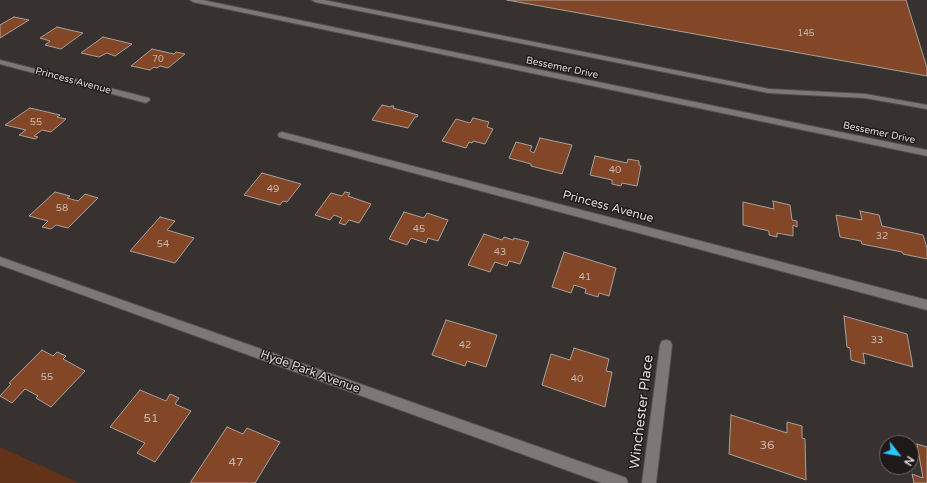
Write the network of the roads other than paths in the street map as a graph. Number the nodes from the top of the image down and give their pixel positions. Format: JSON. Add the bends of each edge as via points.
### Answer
{"nodes":[{"id":1,"x":193,"y":0,"type":"edge"},
{"id":2,"x":315,"y":0,"type":"edge"},
{"id":3,"x":0,"y":62,"type":"edge"},
{"id":4,"x":146,"y":100,"type":"dead end"},
{"id":5,"x":927,"y":108,"type":"edge"},
{"id":6,"x":282,"y":135,"type":"dead end"},
{"id":7,"x":927,"y":153,"type":"edge"},
{"id":8,"x":0,"y":260,"type":"edge"},
{"id":9,"x":927,"y":305,"type":"edge"},
{"id":10,"x":666,"y":344,"type":"dead end"},
{"id":11,"x":621,"y":483,"type":"edge"},
{"id":12,"x":649,"y":483,"type":"edge"}],
"edges":[{"from":1,"to":7,"type":"street","name":"Bessemer Drive"},
{"from":2,"to":5,"type":"lane","via":[[769,90],[865,96]]},
{"from":3,"to":4,"type":"street","name":"Princess Avenue"},
{"from":6,"to":9,"type":"street","name":"Princess Avenue"},
{"from":8,"to":11,"type":"street","name":"Hyde Park Avenue"},
{"from":10,"to":12,"type":"street","name":"Winchester Place"}]}
